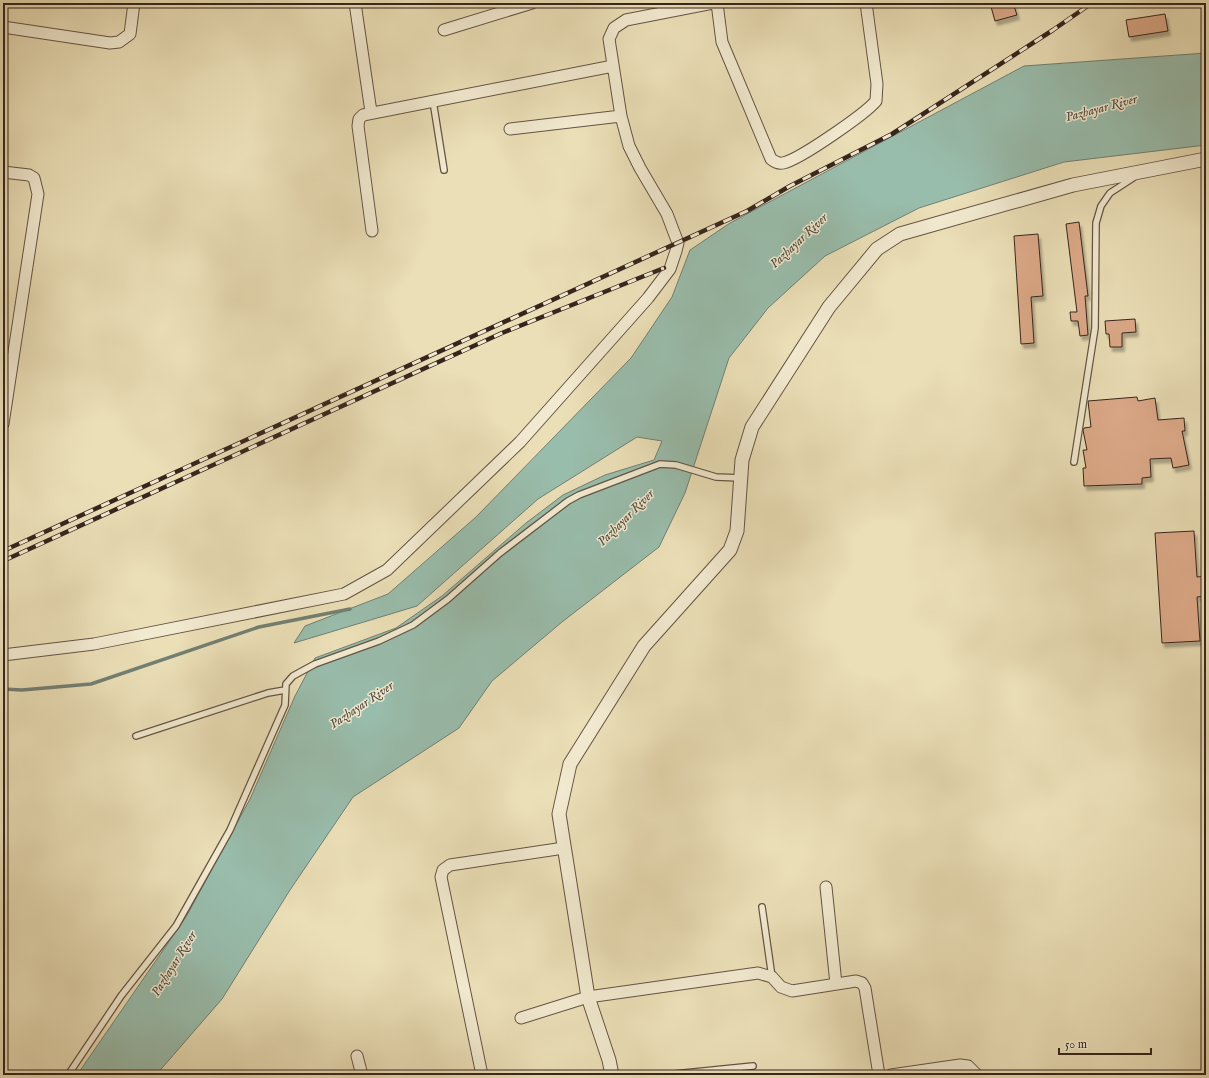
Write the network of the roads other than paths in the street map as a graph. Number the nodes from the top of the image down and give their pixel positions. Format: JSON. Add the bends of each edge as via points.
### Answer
{"nodes":[{"id":1,"x":134,"y":3,"type":"edge"},
{"id":2,"x":355,"y":3,"type":"edge"},
{"id":3,"x":532,"y":3,"type":"edge"},
{"id":4,"x":713,"y":3,"type":"edge"},
{"id":5,"x":717,"y":3,"type":"edge"},
{"id":6,"x":866,"y":3,"type":"edge"},
{"id":7,"x":508,"y":7,"type":"edge"},
{"id":8,"x":3,"y":27,"type":"edge"},
{"id":9,"x":444,"y":30,"type":"dead end"},
{"id":10,"x":613,"y":66,"type":"junction"},
{"id":11,"x":433,"y":100,"type":"junction"},
{"id":12,"x":371,"y":112,"type":"junction"},
{"id":13,"x":621,"y":116,"type":"junction"},
{"id":14,"x":510,"y":129,"type":"dead end"},
{"id":15,"x":1206,"y":159,"type":"edge"},
{"id":16,"x":444,"y":170,"type":"dead end"},
{"id":17,"x":1145,"y":170,"type":"junction"},
{"id":18,"x":3,"y":172,"type":"edge"},
{"id":19,"x":372,"y":231,"type":"dead end"},
{"id":20,"x":3,"y":424,"type":"edge"},
{"id":21,"x":1074,"y":462,"type":"dead end"},
{"id":22,"x":741,"y":478,"type":"junction"},
{"id":23,"x":3,"y":655,"type":"edge"},
{"id":24,"x":285,"y":690,"type":"junction"},
{"id":25,"x":136,"y":736,"type":"dead end"},
{"id":26,"x":564,"y":848,"type":"junction"},
{"id":27,"x":826,"y":887,"type":"dead end"},
{"id":28,"x":762,"y":907,"type":"dead end"},
{"id":29,"x":772,"y":977,"type":"junction"},
{"id":30,"x":836,"y":984,"type":"junction"},
{"id":31,"x":588,"y":997,"type":"junction"},
{"id":32,"x":521,"y":1018,"type":"dead end"},
{"id":33,"x":357,"y":1056,"type":"dead end"},
{"id":34,"x":753,"y":1066,"type":"dead end"},
{"id":35,"x":68,"y":1075,"type":"edge"},
{"id":36,"x":362,"y":1075,"type":"edge"},
{"id":37,"x":482,"y":1075,"type":"edge"},
{"id":38,"x":612,"y":1075,"type":"edge"},
{"id":39,"x":664,"y":1075,"type":"edge"},
{"id":40,"x":878,"y":1075,"type":"edge"},
{"id":41,"x":891,"y":1075,"type":"edge"},
{"id":42,"x":977,"y":1075,"type":"edge"}],
"edges":[{"from":1,"to":8,"type":"street","via":[[130,34],[119,42],[110,43]]},
{"from":2,"to":12,"type":"street"},
{"from":3,"to":7,"type":"street"},
{"from":4,"to":10,"type":"street","via":[[626,20],[618,24],[610,39]]},
{"from":5,"to":6,"type":"street","via":[[722,42],[772,159],[776,163],[793,160],[811,150],[876,101],[877,84]]},
{"from":7,"to":9,"type":"street"},
{"from":10,"to":11,"type":"street"},
{"from":10,"to":13,"type":"street"},
{"from":11,"to":12,"type":"street"},
{"from":11,"to":16,"type":"lane"},
{"from":12,"to":19,"type":"street","via":[[359,119],[358,126]]},
{"from":13,"to":14,"type":"street"},
{"from":13,"to":23,"type":"street","via":[[629,146],[667,214],[678,243],[670,269],[648,298],[520,442],[387,570],[344,594],[94,644]]},
{"from":15,"to":17,"type":"street"},
{"from":17,"to":21,"type":"lane","via":[[1110,193],[1101,206],[1096,223],[1095,328]]},
{"from":17,"to":22,"type":"street","via":[[1073,185],[900,234],[877,249],[829,307],[752,427],[742,460]]},
{"from":18,"to":20,"type":"street","via":[[34,178],[38,194]]},
{"from":22,"to":24,"type":"lane","via":[[716,477],[676,465],[660,464],[579,495],[500,553],[448,599],[413,625],[302,671],[289,679]]},
{"from":22,"to":26,"type":"street","via":[[737,531],[730,550],[644,646],[570,764],[559,814]]},
{"from":24,"to":25,"type":"lane","via":[[268,693]]},
{"from":24,"to":35,"type":"lane","via":[[285,705],[230,830],[180,919],[121,996]]},
{"from":26,"to":31,"type":"street"},
{"from":26,"to":37,"type":"street","via":[[450,865],[443,870],[441,877]]},
{"from":27,"to":30,"type":"street"},
{"from":28,"to":29,"type":"lane"},
{"from":29,"to":30,"type":"street","via":[[781,987],[792,991]]},
{"from":29,"to":31,"type":"street","via":[[758,973]]},
{"from":30,"to":40,"type":"street","via":[[856,981],[862,983],[865,988]]},
{"from":31,"to":32,"type":"street"},
{"from":31,"to":38,"type":"street"},
{"from":33,"to":36,"type":"street"},
{"from":34,"to":39,"type":"lane"},
{"from":41,"to":42,"type":"street","via":[[960,1065],[968,1066]]}]}
